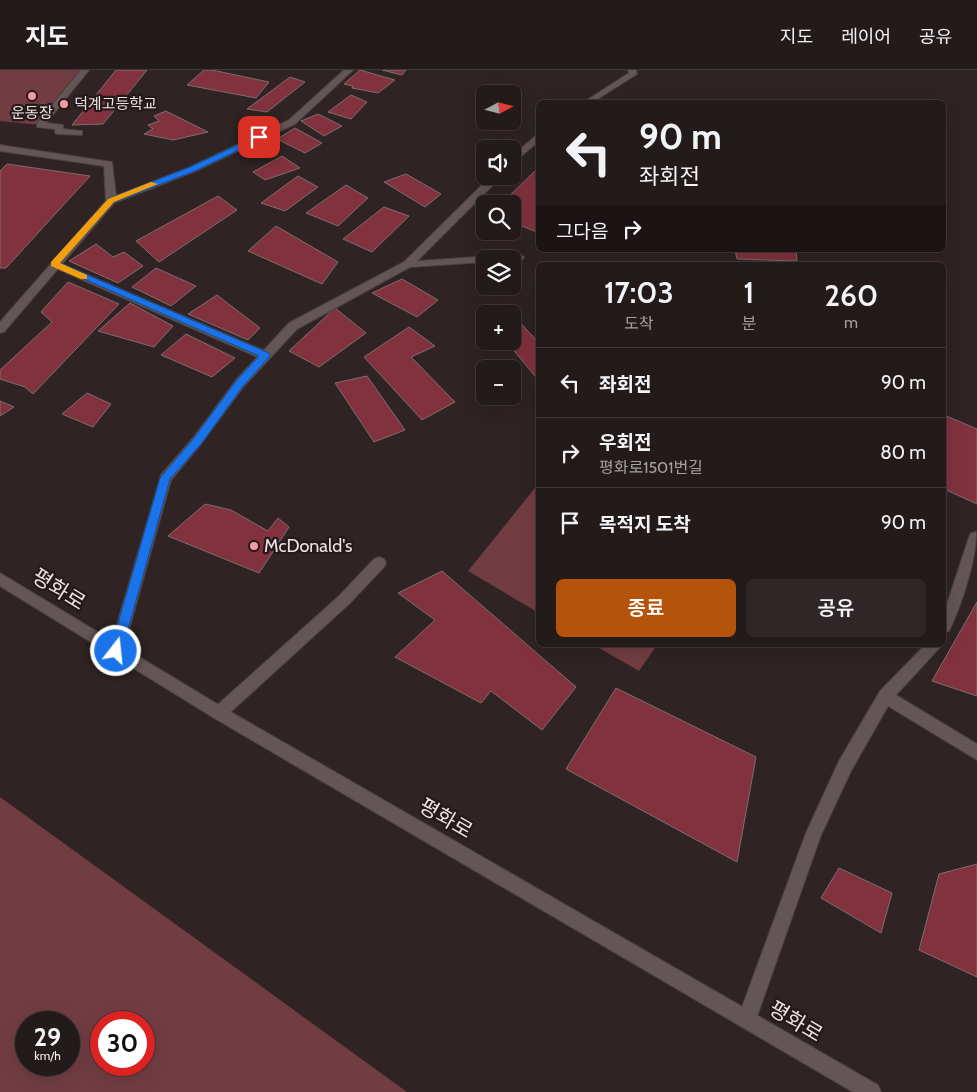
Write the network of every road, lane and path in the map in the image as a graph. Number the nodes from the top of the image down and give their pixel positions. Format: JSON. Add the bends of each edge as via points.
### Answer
{"nodes":[{"id":1,"x":85,"y":70,"type":"edge"},
{"id":2,"x":349,"y":70,"type":"edge"},
{"id":3,"x":632,"y":70,"type":"edge"},
{"id":4,"x":591,"y":100,"type":"edge"},
{"id":5,"x":79,"y":133,"type":"dead end"},
{"id":6,"x":536,"y":139,"type":"edge"},
{"id":7,"x":0,"y":148,"type":"edge"},
{"id":8,"x":521,"y":153,"type":"edge"},
{"id":9,"x":487,"y":185,"type":"edge"},
{"id":10,"x":111,"y":201,"type":"junction"},
{"id":11,"x":476,"y":260,"type":"edge"},
{"id":12,"x":54,"y":264,"type":"junction"},
{"id":13,"x":408,"y":264,"type":"junction"},
{"id":14,"x":0,"y":329,"type":"edge"},
{"id":15,"x":266,"y":356,"type":"junction"},
{"id":16,"x":976,"y":537,"type":"dead end"},
{"id":17,"x":379,"y":563,"type":"dead end"},
{"id":18,"x":0,"y":579,"type":"edge"},
{"id":19,"x":946,"y":623,"type":"edge"},
{"id":20,"x":933,"y":647,"type":"edge"},
{"id":21,"x":116,"y":651,"type":"junction"},
{"id":22,"x":884,"y":696,"type":"junction"},
{"id":23,"x":219,"y":713,"type":"junction"},
{"id":24,"x":977,"y":753,"type":"edge"},
{"id":25,"x":747,"y":1018,"type":"junction"},
{"id":26,"x":871,"y":1092,"type":"edge"}],
"edges":[{"from":1,"to":5,"type":"street","via":[[40,125]]},
{"from":2,"to":10,"type":"street","via":[[292,122],[193,169]]},
{"from":3,"to":4,"type":"street","via":[[633,74]]},
{"from":6,"to":8,"type":"street"},
{"from":7,"to":10,"type":"street","via":[[109,164]]},
{"from":9,"to":13,"type":"street"},
{"from":10,"to":12,"type":"street"},
{"from":11,"to":13,"type":"street"},
{"from":12,"to":14,"type":"street"},
{"from":12,"to":15,"type":"street"},
{"from":13,"to":15,"type":"street","via":[[293,326]]},
{"from":15,"to":21,"type":"street","via":[[240,383],[165,478]]},
{"from":16,"to":19,"type":"street"},
{"from":17,"to":23,"type":"street","via":[[344,600]]},
{"from":18,"to":21,"type":"street","name":"평화로"},
{"from":20,"to":22,"type":"street"},
{"from":21,"to":23,"type":"street","name":"평화로"},
{"from":22,"to":24,"type":"street"},
{"from":22,"to":25,"type":"street","via":[[845,766],[814,833]]},
{"from":23,"to":25,"type":"street","name":"평화로"},
{"from":25,"to":26,"type":"street","name":"평화로"}]}
